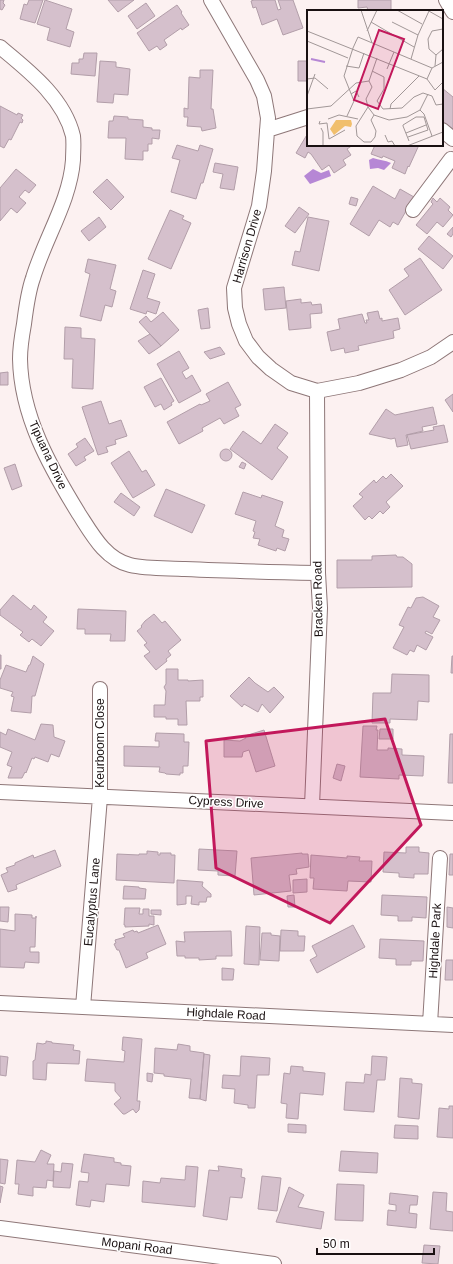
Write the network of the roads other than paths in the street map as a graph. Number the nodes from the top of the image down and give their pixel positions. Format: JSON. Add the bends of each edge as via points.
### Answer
{"nodes":[{"id":1,"x":211,"y":0,"type":"edge"},
{"id":2,"x":0,"y":47,"type":"edge"},
{"id":3,"x":307,"y":116,"type":"edge"},
{"id":4,"x":267,"y":130,"type":"junction"},
{"id":5,"x":443,"y":131,"type":"edge"},
{"id":6,"x":453,"y":139,"type":"edge"},
{"id":7,"x":453,"y":160,"type":"edge"},
{"id":8,"x":413,"y":210,"type":"dead end"},
{"id":9,"x":453,"y":342,"type":"edge"},
{"id":10,"x":317,"y":391,"type":"junction"},
{"id":11,"x":318,"y":573,"type":"junction"},
{"id":12,"x":100,"y":689,"type":"dead end"},
{"id":13,"x":0,"y":792,"type":"edge"},
{"id":14,"x":100,"y":796,"type":"junction"},
{"id":15,"x":312,"y":806,"type":"junction"},
{"id":16,"x":453,"y":813,"type":"edge"},
{"id":17,"x":440,"y":858,"type":"dead end"},
{"id":18,"x":0,"y":1003,"type":"edge"},
{"id":19,"x":84,"y":1007,"type":"junction"},
{"id":20,"x":430,"y":1024,"type":"junction"},
{"id":21,"x":453,"y":1025,"type":"edge"},
{"id":22,"x":0,"y":1228,"type":"edge"},
{"id":23,"x":274,"y":1264,"type":"edge"}],
"edges":[{"from":1,"to":4,"type":"street","name":"Harrison Drive","via":[[264,96],[268,118]]},
{"from":2,"to":11,"type":"street","name":"Tipuana Drive","via":[[32,73],[56,100],[69,123],[73,138],[72,176],[33,278],[20,358],[22,385],[30,418],[58,480],[99,544],[114,558],[130,565]]},
{"from":3,"to":4,"type":"street"},
{"from":4,"to":10,"type":"street","name":"Harrison Drive","via":[[259,206],[234,288],[235,308],[246,341],[258,357],[291,383]]},
{"from":5,"to":6,"type":"street"},
{"from":7,"to":8,"type":"street","via":[[451,159]]},
{"from":9,"to":10,"type":"street","name":"Harrison Drive","via":[[431,357],[401,370],[359,383]]},
{"from":10,"to":11,"type":"street","name":"Bracken Road"},
{"from":11,"to":15,"type":"street","name":"Bracken Road","via":[[320,608]]},
{"from":12,"to":14,"type":"street","name":"Keurboom Close"},
{"from":13,"to":14,"type":"street","name":"Cypress Drive"},
{"from":14,"to":15,"type":"street","name":"Cypress Drive"},
{"from":14,"to":19,"type":"street","name":"Eucalyptus Lane"},
{"from":15,"to":16,"type":"street","name":"Cypress Drive"},
{"from":17,"to":20,"type":"street","name":"Highdale Park"},
{"from":18,"to":19,"type":"street","name":"Highdale Road"},
{"from":19,"to":20,"type":"street","name":"Highdale Road"},
{"from":20,"to":21,"type":"street","name":"Highdale Road"},
{"from":22,"to":23,"type":"street","name":"Mopani Road"}]}
